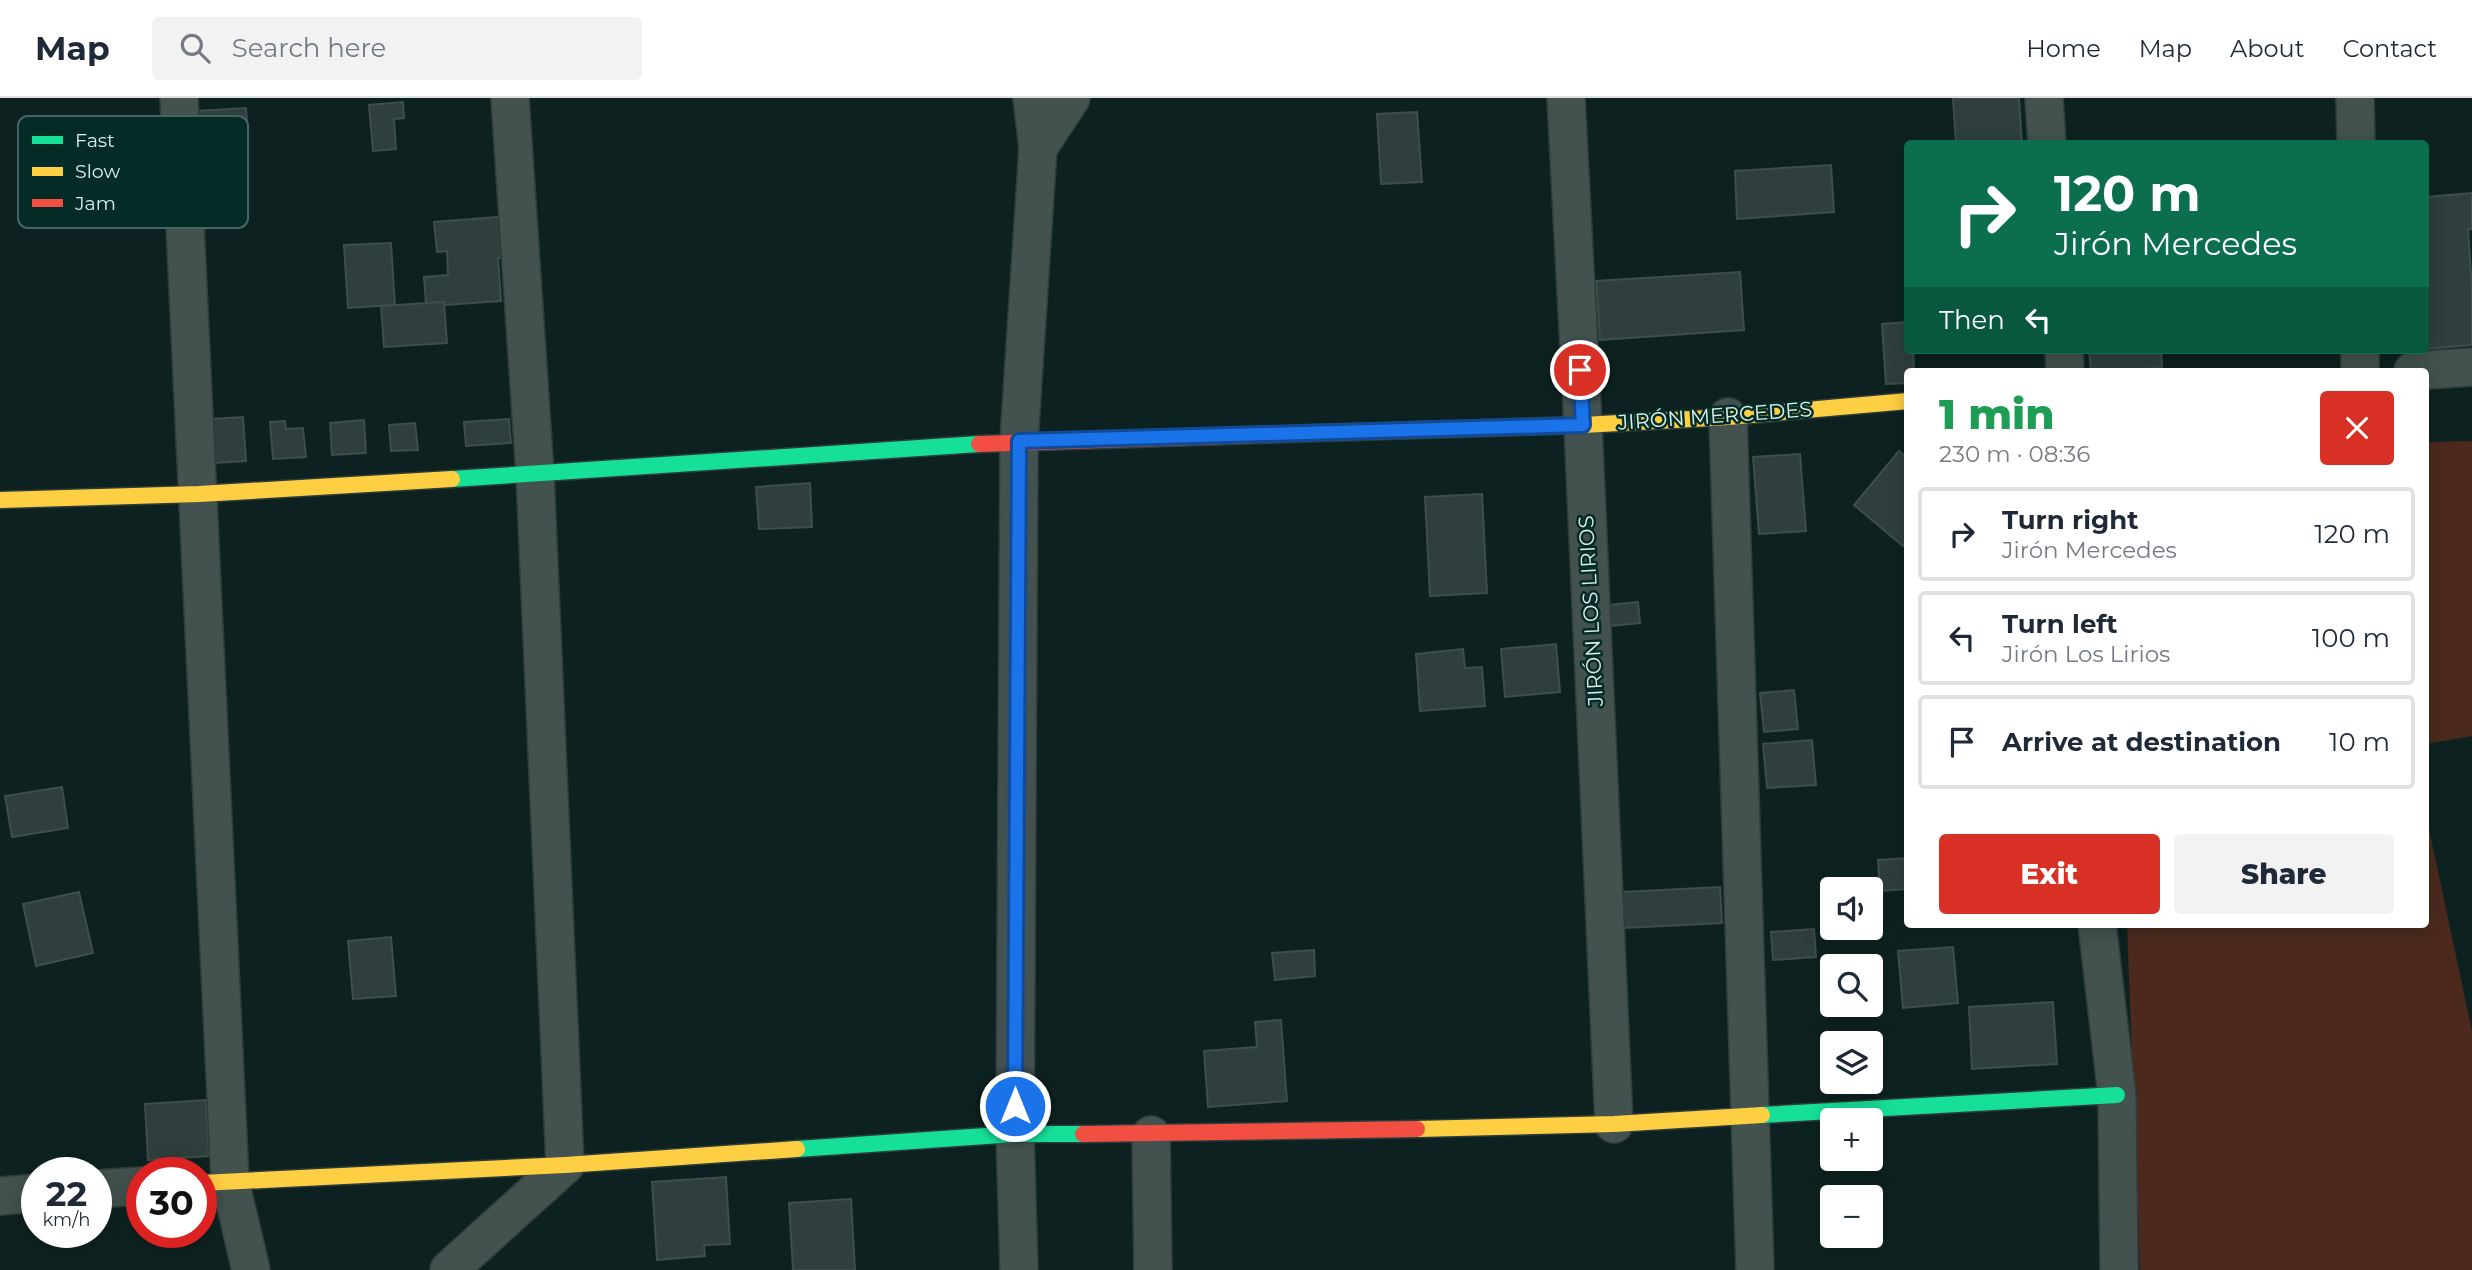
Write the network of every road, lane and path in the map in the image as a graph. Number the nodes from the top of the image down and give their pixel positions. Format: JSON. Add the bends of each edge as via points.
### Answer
{"nodes":[{"id":1,"x":179,"y":98,"type":"edge"},
{"id":2,"x":510,"y":98,"type":"edge"},
{"id":3,"x":1032,"y":98,"type":"edge"},
{"id":4,"x":1071,"y":98,"type":"edge"},
{"id":5,"x":1566,"y":98,"type":"edge"},
{"id":6,"x":2044,"y":98,"type":"edge"},
{"id":7,"x":2355,"y":98,"type":"edge"},
{"id":8,"x":180,"y":116,"type":"edge"},
{"id":9,"x":2047,"y":140,"type":"edge"},
{"id":10,"x":2356,"y":140,"type":"edge"},
{"id":11,"x":1038,"y":148,"type":"junction"},
{"id":12,"x":186,"y":228,"type":"edge"},
{"id":13,"x":2472,"y":367,"type":"edge"},
{"id":14,"x":2429,"y":370,"type":"edge"},
{"id":15,"x":1904,"y":401,"type":"edge"},
{"id":16,"x":1728,"y":417,"type":"junction"},
{"id":17,"x":1583,"y":425,"type":"junction"},
{"id":18,"x":1019,"y":441,"type":"junction"},
{"id":19,"x":535,"y":474,"type":"junction"},
{"id":20,"x":199,"y":494,"type":"junction"},
{"id":21,"x":0,"y":500,"type":"edge"},
{"id":22,"x":2097,"y":928,"type":"edge"},
{"id":23,"x":2117,"y":1095,"type":"junction"},
{"id":24,"x":1750,"y":1116,"type":"junction"},
{"id":25,"x":1614,"y":1124,"type":"junction"},
{"id":26,"x":1015,"y":1134,"type":"junction"},
{"id":27,"x":1151,"y":1135,"type":"junction"},
{"id":28,"x":214,"y":1157,"type":"edge"},
{"id":29,"x":565,"y":1165,"type":"junction"},
{"id":30,"x":217,"y":1182,"type":"edge"},
{"id":31,"x":217,"y":1187,"type":"edge"},
{"id":32,"x":21,"y":1194,"type":"edge"},
{"id":33,"x":0,"y":1196,"type":"edge"},
{"id":34,"x":251,"y":1270,"type":"edge"},
{"id":35,"x":449,"y":1270,"type":"edge"},
{"id":36,"x":1019,"y":1270,"type":"edge"},
{"id":37,"x":1153,"y":1270,"type":"edge"},
{"id":38,"x":1755,"y":1270,"type":"edge"},
{"id":39,"x":2119,"y":1270,"type":"edge"}],
"edges":[{"from":1,"to":8,"type":"street"},
{"from":2,"to":19,"type":"street"},
{"from":3,"to":11,"type":"street"},
{"from":4,"to":11,"type":"street"},
{"from":5,"to":17,"type":"street","name":"JIRÓN LOS LIRIOS"},
{"from":6,"to":9,"type":"street"},
{"from":7,"to":10,"type":"street"},
{"from":11,"to":18,"type":"street"},
{"from":12,"to":20,"type":"street"},
{"from":13,"to":14,"type":"street"},
{"from":15,"to":16,"type":"street","name":"JIRÓN MERCEDES"},
{"from":16,"to":17,"type":"street","name":"JIRÓN MERCEDES"},
{"from":16,"to":24,"type":"street"},
{"from":17,"to":18,"type":"street","name":"JIRÓN MERCEDES"},
{"from":17,"to":25,"type":"street","name":"JIRÓN LOS LIRIOS"},
{"from":18,"to":19,"type":"street","name":"JIRÓN MERCEDES"},
{"from":18,"to":26,"type":"street"},
{"from":19,"to":20,"type":"street","name":"JIRÓN MERCEDES"},
{"from":19,"to":29,"type":"street"},
{"from":20,"to":21,"type":"street","name":"JIRÓN MERCEDES"},
{"from":20,"to":28,"type":"street"},
{"from":22,"to":23,"type":"street"},
{"from":23,"to":24,"type":"street"},
{"from":23,"to":39,"type":"street"},
{"from":24,"to":25,"type":"street"},
{"from":24,"to":38,"type":"street"},
{"from":25,"to":27,"type":"street"},
{"from":26,"to":27,"type":"street"},
{"from":26,"to":29,"type":"street"},
{"from":26,"to":36,"type":"street"},
{"from":27,"to":37,"type":"street"},
{"from":29,"to":30,"type":"street"},
{"from":29,"to":35,"type":"street"},
{"from":31,"to":34,"type":"street"},
{"from":32,"to":33,"type":"street"}]}
